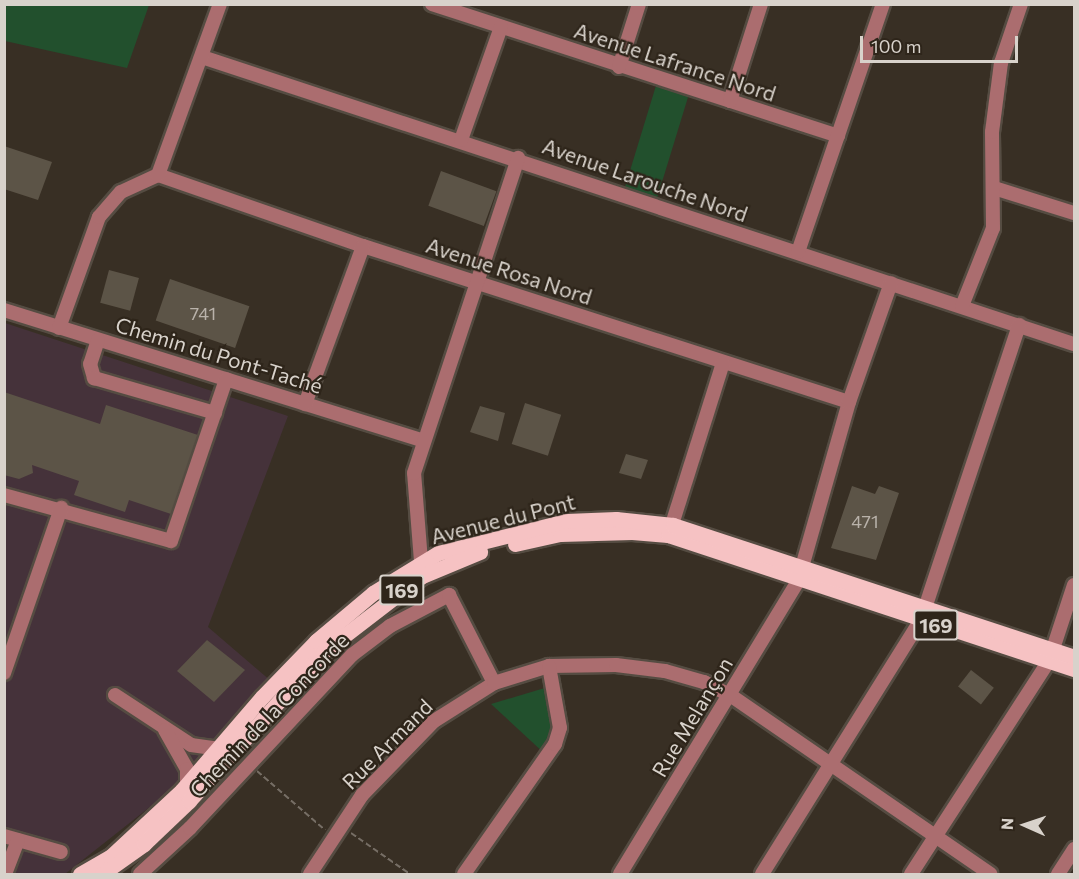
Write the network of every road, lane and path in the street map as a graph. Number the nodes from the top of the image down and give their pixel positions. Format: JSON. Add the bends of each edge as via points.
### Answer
{"nodes":[{"id":1,"x":220,"y":4,"type":"edge"},
{"id":2,"x":432,"y":4,"type":"edge"},
{"id":3,"x":639,"y":4,"type":"edge"},
{"id":4,"x":761,"y":4,"type":"edge"},
{"id":5,"x":883,"y":4,"type":"edge"},
{"id":6,"x":1021,"y":4,"type":"edge"},
{"id":7,"x":501,"y":27,"type":"junction"},
{"id":8,"x":202,"y":57,"type":"junction"},
{"id":9,"x":619,"y":67,"type":"junction"},
{"id":10,"x":730,"y":101,"type":"junction"},
{"id":11,"x":838,"y":135,"type":"junction"},
{"id":12,"x":461,"y":140,"type":"junction"},
{"id":13,"x":518,"y":158,"type":"junction"},
{"id":14,"x":158,"y":175,"type":"junction"},
{"id":15,"x":994,"y":188,"type":"junction"},
{"id":16,"x":1074,"y":213,"type":"edge"},
{"id":17,"x":363,"y":246,"type":"junction"},
{"id":18,"x":798,"y":252,"type":"junction"},
{"id":19,"x":477,"y":283,"type":"junction"},
{"id":20,"x":891,"y":283,"type":"junction"},
{"id":21,"x":962,"y":306,"type":"junction"},
{"id":22,"x":4,"y":309,"type":"edge"},
{"id":23,"x":1019,"y":325,"type":"junction"},
{"id":24,"x":59,"y":328,"type":"junction"},
{"id":25,"x":98,"y":340,"type":"junction"},
{"id":26,"x":1074,"y":344,"type":"edge"},
{"id":27,"x":723,"y":363,"type":"junction"},
{"id":28,"x":226,"y":379,"type":"junction"},
{"id":29,"x":849,"y":402,"type":"junction"},
{"id":30,"x":305,"y":404,"type":"junction"},
{"id":31,"x":215,"y":412,"type":"junction"},
{"id":32,"x":422,"y":440,"type":"junction"},
{"id":33,"x":4,"y":495,"type":"edge"},
{"id":34,"x":61,"y":508,"type":"junction"},
{"id":35,"x":670,"y":530,"type":"junction"},
{"id":36,"x":422,"y":569,"type":"junction"},
{"id":37,"x":800,"y":574,"type":"junction"},
{"id":38,"x":1074,"y":585,"type":"edge"},
{"id":39,"x":924,"y":613,"type":"junction"},
{"id":40,"x":1051,"y":655,"type":"junction"},
{"id":41,"x":1074,"y":657,"type":"edge"},
{"id":42,"x":549,"y":666,"type":"junction"},
{"id":43,"x":1074,"y":669,"type":"edge"},
{"id":44,"x":4,"y":673,"type":"edge"},
{"id":45,"x":494,"y":683,"type":"junction"},
{"id":46,"x":115,"y":695,"type":"dead end"},
{"id":47,"x":730,"y":695,"type":"junction"},
{"id":48,"x":162,"y":726,"type":"junction"},
{"id":49,"x":218,"y":749,"type":"junction"},
{"id":50,"x":249,"y":763,"type":"junction"},
{"id":51,"x":831,"y":764,"type":"junction"},
{"id":52,"x":187,"y":784,"type":"junction"},
{"id":53,"x":338,"y":832,"type":"junction"},
{"id":54,"x":935,"y":836,"type":"junction"},
{"id":55,"x":11,"y":838,"type":"edge"},
{"id":56,"x":1074,"y":849,"type":"edge"},
{"id":57,"x":61,"y":852,"type":"dead end"},
{"id":58,"x":5,"y":874,"type":"edge"},
{"id":59,"x":80,"y":874,"type":"edge"},
{"id":60,"x":102,"y":874,"type":"edge"},
{"id":61,"x":140,"y":874,"type":"edge"},
{"id":62,"x":310,"y":874,"type":"edge"},
{"id":63,"x":410,"y":874,"type":"edge"},
{"id":64,"x":464,"y":874,"type":"edge"},
{"id":65,"x":620,"y":874,"type":"edge"},
{"id":66,"x":762,"y":874,"type":"edge"},
{"id":67,"x":911,"y":874,"type":"edge"},
{"id":68,"x":990,"y":874,"type":"edge"},
{"id":69,"x":1058,"y":874,"type":"edge"}],
"edges":[{"from":1,"to":8,"type":"street"},
{"from":2,"to":7,"type":"street","name":"Avenue Lafrance Nord"},
{"from":3,"to":9,"type":"street"},
{"from":4,"to":10,"type":"street"},
{"from":5,"to":11,"type":"street"},
{"from":6,"to":15,"type":"street","via":[[1001,63],[992,132]]},
{"from":7,"to":9,"type":"street","name":"Avenue Lafrance Nord"},
{"from":7,"to":12,"type":"street"},
{"from":8,"to":12,"type":"street","name":"Avenue Larouche Nord"},
{"from":8,"to":14,"type":"street"},
{"from":9,"to":10,"type":"street","name":"Avenue Lafrance Nord"},
{"from":10,"to":11,"type":"street","name":"Avenue Lafrance Nord"},
{"from":11,"to":18,"type":"street"},
{"from":12,"to":13,"type":"street","name":"Avenue Larouche Nord"},
{"from":13,"to":18,"type":"street","name":"Avenue Larouche Nord"},
{"from":13,"to":19,"type":"street"},
{"from":14,"to":17,"type":"street","name":"Avenue Rosa Nord"},
{"from":14,"to":24,"type":"street","via":[[121,192],[99,217]]},
{"from":15,"to":16,"type":"street"},
{"from":15,"to":21,"type":"street","via":[[993,228]]},
{"from":17,"to":19,"type":"street","name":"Avenue Rosa Nord"},
{"from":17,"to":30,"type":"street"},
{"from":18,"to":20,"type":"street","name":"Avenue Larouche Nord"},
{"from":19,"to":27,"type":"street","name":"Avenue Rosa Nord"},
{"from":19,"to":32,"type":"street"},
{"from":20,"to":21,"type":"street","name":"Avenue Larouche Nord"},
{"from":20,"to":29,"type":"street","name":"Rue Melançon"},
{"from":21,"to":23,"type":"street","name":"Avenue Larouche Nord"},
{"from":22,"to":24,"type":"street","name":"Chemin du Pont-Taché"},
{"from":23,"to":26,"type":"street","name":"Avenue Larouche Nord"},
{"from":23,"to":39,"type":"street"},
{"from":24,"to":25,"type":"street","name":"Chemin du Pont-Taché"},
{"from":25,"to":28,"type":"street","name":"Chemin du Pont-Taché"},
{"from":25,"to":31,"type":"street","via":[[90,364],[94,378]]},
{"from":27,"to":29,"type":"street","name":"Avenue Rosa Nord"},
{"from":27,"to":35,"type":"street"},
{"from":28,"to":30,"type":"street","name":"Chemin du Pont-Taché"},
{"from":28,"to":31,"type":"street"},
{"from":29,"to":37,"type":"street","name":"Rue Melançon"},
{"from":30,"to":32,"type":"street","name":"Chemin du Pont-Taché"},
{"from":31,"to":34,"type":"street","via":[[171,541]]},
{"from":32,"to":36,"type":"street","via":[[414,473]]},
{"from":33,"to":34,"type":"street"},
{"from":34,"to":44,"type":"street"},
{"from":35,"to":36,"type":"main road","name":"Avenue du Pont","number":"169","via":[[561,534],[485,550]]},
{"from":35,"to":37,"type":"main road","name":"Avenue du Pont","number":"169"},
{"from":36,"to":49,"type":"main road","name":"Avenue du Pont","via":[[373,593],[316,641]]},
{"from":36,"to":60,"type":"main road","name":"Avenue du Pont","number":"169","via":[[323,652],[189,801],[144,844]]},
{"from":37,"to":39,"type":"main road","name":"Avenue du Pont","number":"169"},
{"from":37,"to":47,"type":"street","name":"Rue Melançon"},
{"from":38,"to":40,"type":"street"},
{"from":39,"to":40,"type":"main road","name":"Avenue du Pont","number":"169"},
{"from":39,"to":51,"type":"street"},
{"from":40,"to":41,"type":"main road","name":"Avenue du Pont"},
{"from":40,"to":43,"type":"main road","name":"Avenue du Pont","number":"169"},
{"from":40,"to":54,"type":"street"},
{"from":42,"to":45,"type":"street","name":"Rue Armand"},
{"from":42,"to":47,"type":"street","name":"Rue Armand","via":[[616,665],[665,671]]},
{"from":42,"to":64,"type":"street","via":[[560,728],[555,744]]},
{"from":45,"to":50,"type":"street","name":"Chemin de la Concorde","via":[[449,595],[390,626],[352,655]]},
{"from":45,"to":53,"type":"street","name":"Rue Armand","via":[[434,721],[362,795]]},
{"from":46,"to":48,"type":"street"},
{"from":47,"to":51,"type":"street","name":"Rue Armand"},
{"from":47,"to":65,"type":"street","name":"Rue Melançon"},
{"from":48,"to":49,"type":"street","via":[[191,745]]},
{"from":48,"to":52,"type":"street","via":[[187,769]]},
{"from":49,"to":52,"type":"main road","name":"Avenue du Pont"},
{"from":50,"to":53,"type":"path"},
{"from":50,"to":61,"type":"street","name":"Chemin de la Concorde","via":[[190,828]]},
{"from":51,"to":54,"type":"street","name":"Rue Armand"},
{"from":51,"to":66,"type":"street"},
{"from":52,"to":59,"type":"main road","name":"Avenue du Pont","via":[[110,857]]},
{"from":53,"to":62,"type":"street","name":"Rue Armand"},
{"from":53,"to":63,"type":"path"},
{"from":54,"to":67,"type":"street"},
{"from":54,"to":68,"type":"street","name":"Rue Armand"},
{"from":55,"to":57,"type":"street"},
{"from":55,"to":58,"type":"street"},
{"from":56,"to":69,"type":"street"}]}
